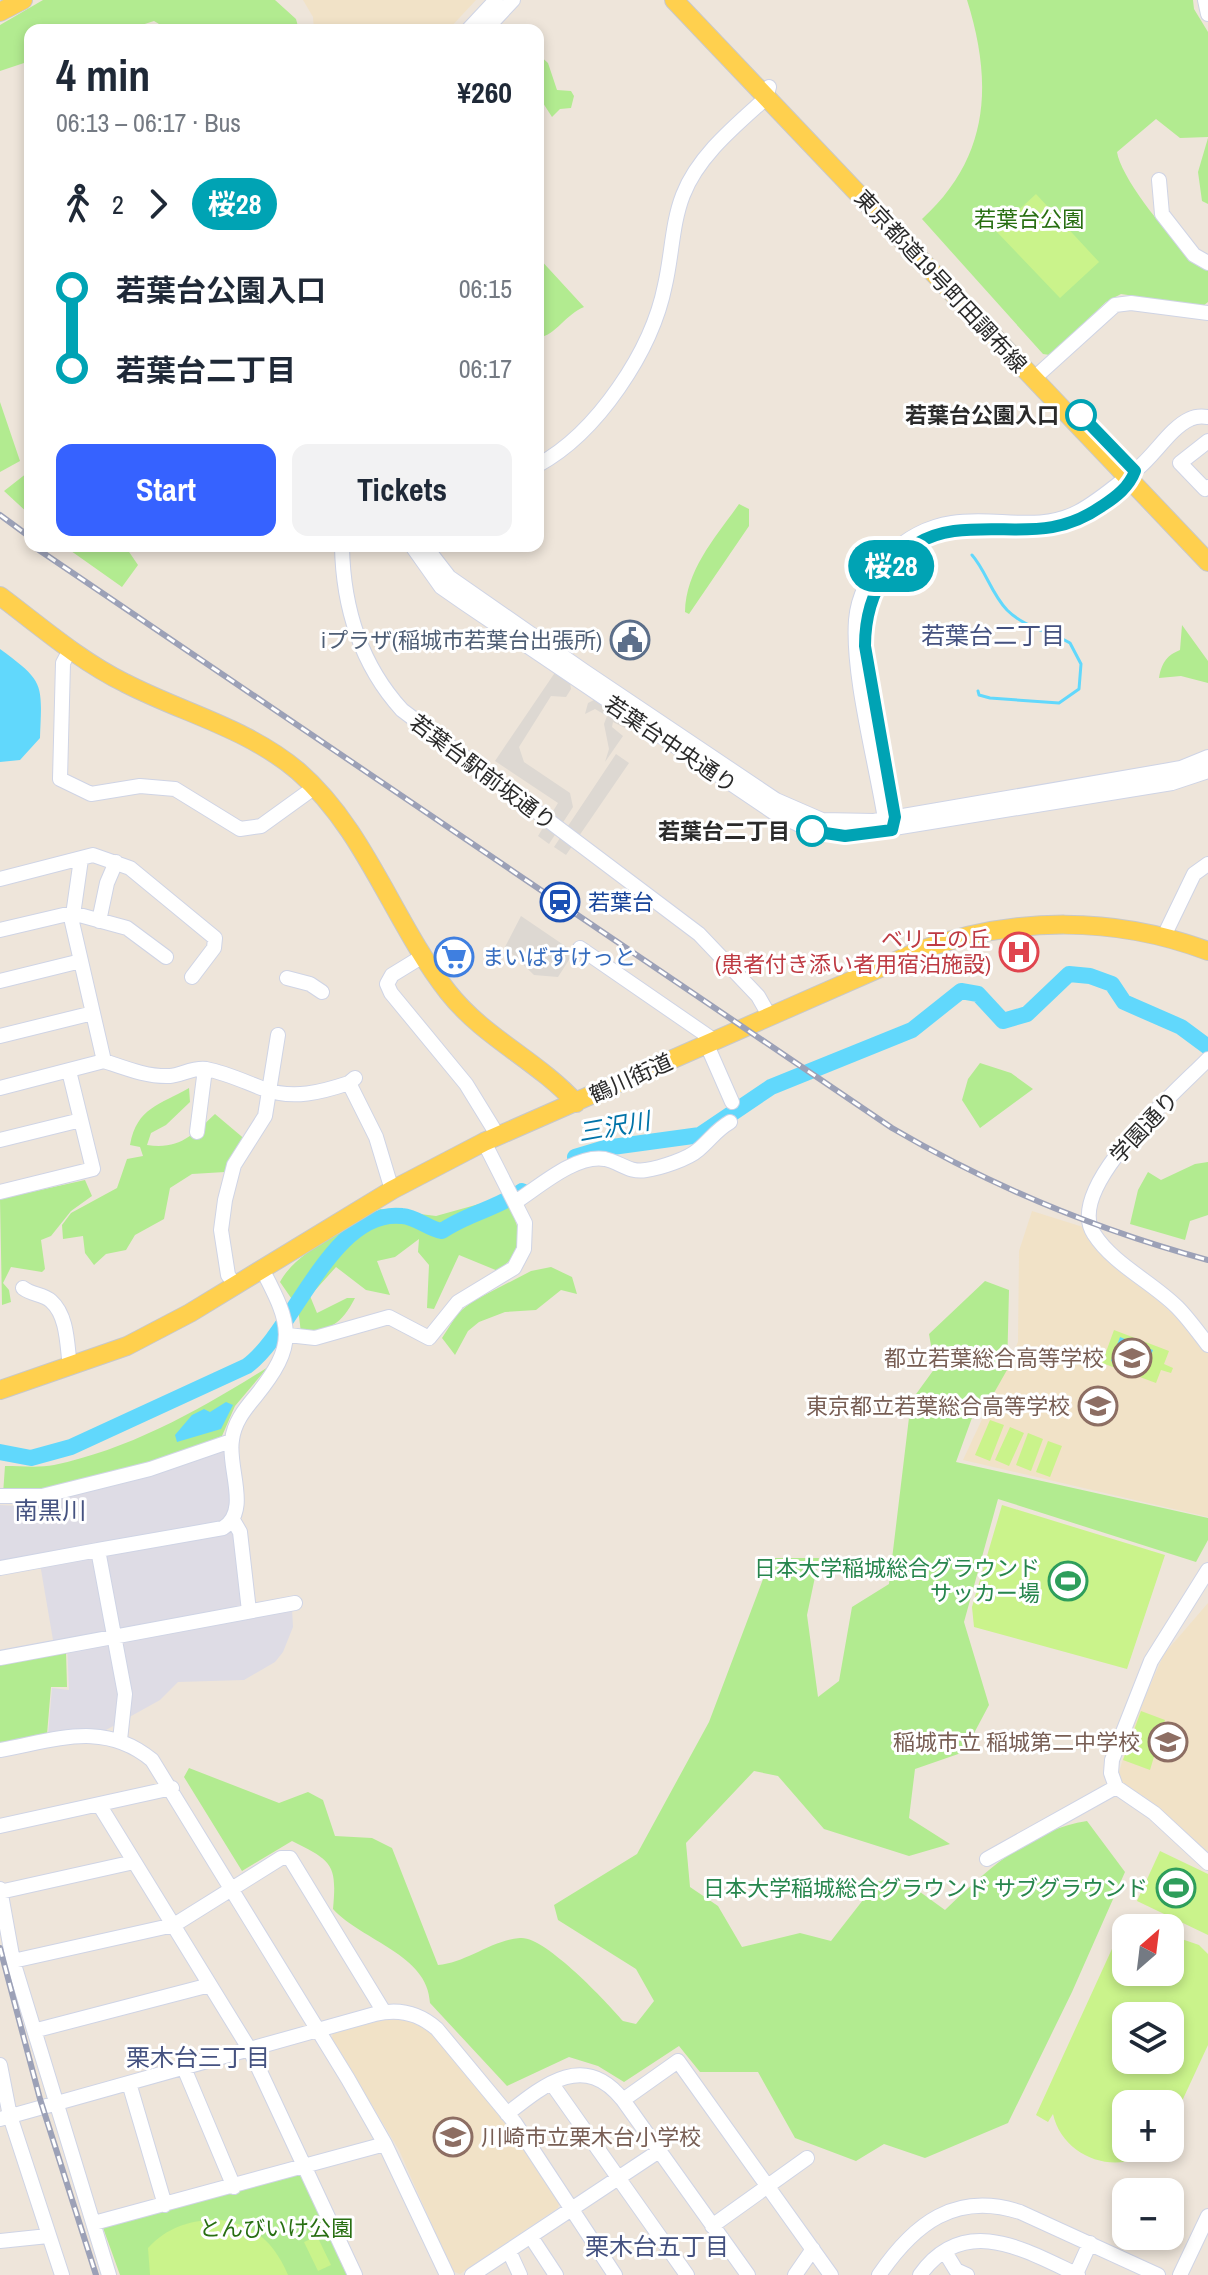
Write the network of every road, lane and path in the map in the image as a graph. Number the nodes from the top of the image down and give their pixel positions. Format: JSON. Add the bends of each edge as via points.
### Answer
{"nodes":[{"id":1,"x":23,"y":0,"type":"edge"},
{"id":2,"x":496,"y":0,"type":"edge"},
{"id":3,"x":513,"y":0,"type":"edge"},
{"id":4,"x":674,"y":0,"type":"edge"},
{"id":5,"x":687,"y":0,"type":"edge"},
{"id":6,"x":1205,"y":0,"type":"edge"},
{"id":7,"x":0,"y":12,"type":"edge"},
{"id":8,"x":1208,"y":14,"type":"edge"},
{"id":9,"x":474,"y":24,"type":"edge"},
{"id":10,"x":491,"y":24,"type":"edge"},
{"id":11,"x":765,"y":93,"type":"junction"},
{"id":12,"x":1159,"y":180,"type":"dead end"},
{"id":13,"x":1208,"y":263,"type":"edge"},
{"id":14,"x":1208,"y":313,"type":"edge"},
{"id":15,"x":1041,"y":372,"type":"junction"},
{"id":16,"x":1208,"y":417,"type":"edge"},
{"id":17,"x":1208,"y":441,"type":"edge"},
{"id":18,"x":544,"y":453,"type":"edge"},
{"id":19,"x":544,"y":461,"type":"edge"},
{"id":20,"x":1130,"y":476,"type":"junction"},
{"id":21,"x":1208,"y":487,"type":"edge"},
{"id":22,"x":1208,"y":547,"type":"edge"},
{"id":23,"x":334,"y":552,"type":"edge"},
{"id":24,"x":343,"y":552,"type":"edge"},
{"id":25,"x":416,"y":552,"type":"edge"},
{"id":26,"x":430,"y":552,"type":"edge"},
{"id":27,"x":1208,"y":562,"type":"edge"},
{"id":28,"x":0,"y":596,"type":"edge"},
{"id":29,"x":71,"y":648,"type":"junction"},
{"id":30,"x":1208,"y":757,"type":"edge"},
{"id":31,"x":1208,"y":771,"type":"edge"},
{"id":32,"x":315,"y":787,"type":"junction"},
{"id":33,"x":891,"y":822,"type":"junction"},
{"id":34,"x":81,"y":859,"type":"junction"},
{"id":35,"x":116,"y":862,"type":"junction"},
{"id":36,"x":1208,"y":864,"type":"edge"},
{"id":37,"x":0,"y":879,"type":"edge"},
{"id":38,"x":72,"y":913,"type":"junction"},
{"id":39,"x":99,"y":921,"type":"junction"},
{"id":40,"x":0,"y":930,"type":"edge"},
{"id":41,"x":1164,"y":936,"type":"junction"},
{"id":42,"x":580,"y":948,"type":"dead end"},
{"id":43,"x":1208,"y":951,"type":"edge"},
{"id":44,"x":423,"y":956,"type":"junction"},
{"id":45,"x":166,"y":957,"type":"dead end"},
{"id":46,"x":81,"y":961,"type":"junction"},
{"id":47,"x":724,"y":962,"type":"junction"},
{"id":48,"x":1,"y":977,"type":"edge"},
{"id":49,"x":192,"y":977,"type":"dead end"},
{"id":50,"x":287,"y":978,"type":"dead end"},
{"id":51,"x":322,"y":992,"type":"dead end"},
{"id":52,"x":93,"y":1013,"type":"junction"},
{"id":53,"x":770,"y":1017,"type":"junction"},
{"id":54,"x":278,"y":1035,"type":"dead end"},
{"id":55,"x":0,"y":1036,"type":"edge"},
{"id":56,"x":711,"y":1043,"type":"junction"},
{"id":57,"x":104,"y":1061,"type":"junction"},
{"id":58,"x":1205,"y":1062,"type":"edge"},
{"id":59,"x":205,"y":1069,"type":"junction"},
{"id":60,"x":69,"y":1071,"type":"junction"},
{"id":61,"x":0,"y":1088,"type":"edge"},
{"id":62,"x":266,"y":1090,"type":"junction"},
{"id":63,"x":732,"y":1102,"type":"dead end"},
{"id":64,"x":576,"y":1103,"type":"junction"},
{"id":65,"x":81,"y":1120,"type":"junction"},
{"id":66,"x":730,"y":1122,"type":"dead end"},
{"id":67,"x":197,"y":1132,"type":"dead end"},
{"id":68,"x":491,"y":1139,"type":"junction"},
{"id":69,"x":0,"y":1140,"type":"edge"},
{"id":70,"x":392,"y":1190,"type":"junction"},
{"id":71,"x":0,"y":1192,"type":"edge"},
{"id":72,"x":515,"y":1197,"type":"junction"},
{"id":73,"x":262,"y":1269,"type":"junction"},
{"id":74,"x":235,"y":1285,"type":"junction"},
{"id":75,"x":23,"y":1288,"type":"dead end"},
{"id":76,"x":288,"y":1333,"type":"junction"},
{"id":77,"x":1208,"y":1345,"type":"edge"},
{"id":78,"x":70,"y":1367,"type":"junction"},
{"id":79,"x":0,"y":1390,"type":"edge"},
{"id":80,"x":231,"y":1441,"type":"junction"},
{"id":81,"x":0,"y":1496,"type":"edge"},
{"id":82,"x":233,"y":1520,"type":"junction"},
{"id":83,"x":98,"y":1550,"type":"junction"},
{"id":84,"x":0,"y":1568,"type":"edge"},
{"id":85,"x":1208,"y":1570,"type":"edge"},
{"id":86,"x":295,"y":1603,"type":"dead end"},
{"id":87,"x":249,"y":1611,"type":"junction"},
{"id":88,"x":114,"y":1635,"type":"junction"},
{"id":89,"x":0,"y":1658,"type":"edge"},
{"id":90,"x":120,"y":1740,"type":"junction"},
{"id":91,"x":0,"y":1750,"type":"edge"},
{"id":92,"x":1116,"y":1787,"type":"junction"},
{"id":93,"x":172,"y":1788,"type":"junction"},
{"id":94,"x":100,"y":1806,"type":"junction"},
{"id":95,"x":0,"y":1826,"type":"edge"},
{"id":96,"x":987,"y":1859,"type":"dead end"},
{"id":97,"x":134,"y":1862,"type":"junction"},
{"id":98,"x":1208,"y":1863,"type":"edge"},
{"id":99,"x":232,"y":1889,"type":"junction"},
{"id":100,"x":0,"y":1891,"type":"edge"},
{"id":101,"x":174,"y":1925,"type":"junction"},
{"id":102,"x":13,"y":1961,"type":"junction"},
{"id":103,"x":210,"y":1985,"type":"junction"},
{"id":104,"x":384,"y":2012,"type":"junction"},
{"id":105,"x":37,"y":2030,"type":"junction"},
{"id":106,"x":320,"y":2031,"type":"junction"},
{"id":107,"x":250,"y":2050,"type":"junction"},
{"id":108,"x":0,"y":2065,"type":"edge"},
{"id":109,"x":184,"y":2068,"type":"junction"},
{"id":110,"x":129,"y":2083,"type":"junction"},
{"id":111,"x":552,"y":2084,"type":"junction"},
{"id":112,"x":623,"y":2100,"type":"junction"},
{"id":113,"x":58,"y":2103,"type":"junction"},
{"id":114,"x":507,"y":2114,"type":"junction"},
{"id":115,"x":5,"y":2117,"type":"edge"},
{"id":116,"x":385,"y":2144,"type":"junction"},
{"id":117,"x":659,"y":2151,"type":"junction"},
{"id":118,"x":807,"y":2158,"type":"dead end"},
{"id":119,"x":306,"y":2168,"type":"junction"},
{"id":120,"x":619,"y":2178,"type":"junction"},
{"id":121,"x":768,"y":2185,"type":"junction"},
{"id":122,"x":234,"y":2187,"type":"junction"},
{"id":123,"x":165,"y":2205,"type":"junction"},
{"id":124,"x":572,"y":2209,"type":"junction"},
{"id":125,"x":1208,"y":2216,"type":"edge"},
{"id":126,"x":94,"y":2223,"type":"junction"},
{"id":127,"x":712,"y":2226,"type":"junction"},
{"id":128,"x":48,"y":2236,"type":"junction"},
{"id":129,"x":531,"y":2237,"type":"junction"},
{"id":130,"x":0,"y":2241,"type":"edge"},
{"id":131,"x":1090,"y":2243,"type":"junction"},
{"id":132,"x":813,"y":2249,"type":"junction"},
{"id":133,"x":509,"y":2251,"type":"junction"},
{"id":134,"x":945,"y":2252,"type":"junction"},
{"id":135,"x":1077,"y":2274,"type":"edge"},
{"id":136,"x":62,"y":2275,"type":"edge"},
{"id":137,"x":109,"y":2275,"type":"edge"},
{"id":138,"x":355,"y":2275,"type":"edge"},
{"id":139,"x":447,"y":2275,"type":"edge"},
{"id":140,"x":472,"y":2275,"type":"edge"},
{"id":141,"x":520,"y":2275,"type":"edge"},
{"id":142,"x":556,"y":2275,"type":"edge"},
{"id":143,"x":615,"y":2275,"type":"edge"},
{"id":144,"x":687,"y":2275,"type":"edge"},
{"id":145,"x":748,"y":2275,"type":"edge"},
{"id":146,"x":795,"y":2275,"type":"edge"},
{"id":147,"x":831,"y":2275,"type":"edge"},
{"id":148,"x":879,"y":2275,"type":"edge"},
{"id":149,"x":920,"y":2275,"type":"edge"},
{"id":150,"x":967,"y":2275,"type":"edge"},
{"id":151,"x":1158,"y":2275,"type":"edge"},
{"id":152,"x":1180,"y":2275,"type":"edge"}],
"edges":[{"from":1,"to":7,"type":"main road"},
{"from":2,"to":9,"type":"street"},
{"from":3,"to":10,"type":"street"},
{"from":4,"to":11,"type":"main road","name":"東京都道19号町田調布線"},
{"from":5,"to":11,"type":"main road","name":"東京都道19号町田調布線"},
{"from":6,"to":8,"type":"street"},
{"from":11,"to":15,"type":"main road","name":"東京都道19号町田調布線"},
{"from":11,"to":18,"type":"street","via":[[696,155],[678,186],[654,297],[624,361],[572,432]]},
{"from":11,"to":19,"type":"street","via":[[687,185],[662,299],[633,362],[581,435]]},
{"from":11,"to":20,"type":"main road","name":"東京都道19号町田調布線"},
{"from":12,"to":13,"type":"street","via":[[1162,214],[1194,255]]},
{"from":14,"to":15,"type":"street","via":[[1115,305]]},
{"from":15,"to":20,"type":"main road","name":"東京都道19号町田調布線"},
{"from":16,"to":20,"type":"street","via":[[1188,420]]},
{"from":17,"to":21,"type":"street","via":[[1180,463]]},
{"from":20,"to":22,"type":"main road","name":"東京都道19号町田調布線"},
{"from":20,"to":27,"type":"main road","name":"東京都道19号町田調布線"},
{"from":20,"to":33,"type":"street","via":[[1078,512],[1055,521],[950,523],[919,532],[877,568],[856,617],[856,647]]},
{"from":23,"to":47,"type":"street","name":"若葉台駅前坂通り","via":[[347,635],[365,677],[387,706]]},
{"from":24,"to":47,"type":"street","name":"若葉台駅前坂通り","via":[[359,642],[371,671],[402,710],[707,941]]},
{"from":25,"to":33,"type":"street","name":"若葉台中央通り","via":[[433,578],[464,603],[796,826],[828,835]]},
{"from":26,"to":33,"type":"street","name":"若葉台中央通り","via":[[449,577],[776,800],[822,820]]},
{"from":28,"to":29,"type":"main road"},
{"from":29,"to":32,"type":"main road","via":[[121,681],[249,738]]},
{"from":29,"to":32,"type":"street","via":[[63,663],[60,779],[91,794],[140,786],[175,789],[240,829],[261,826]]},
{"from":30,"to":33,"type":"street","name":"若葉台中央通り","via":[[1181,768]]},
{"from":31,"to":33,"type":"street","name":"若葉台中央通り","via":[[1172,783]]},
{"from":32,"to":44,"type":"main road","via":[[359,847]]},
{"from":34,"to":35,"type":"street","via":[[93,855]]},
{"from":34,"to":37,"type":"street"},
{"from":34,"to":38,"type":"street"},
{"from":35,"to":39,"type":"street"},
{"from":35,"to":49,"type":"street","via":[[159,889],[215,938],[214,948]]},
{"from":36,"to":41,"type":"street","via":[[1194,874]]},
{"from":38,"to":39,"type":"street"},
{"from":38,"to":40,"type":"street"},
{"from":38,"to":46,"type":"street"},
{"from":39,"to":45,"type":"street","via":[[127,928]]},
{"from":41,"to":43,"type":"main road","name":"鶴川街道"},
{"from":41,"to":53,"type":"main road","name":"鶴川街道","via":[[1069,923],[986,931],[921,950]]},
{"from":42,"to":56,"type":"street"},
{"from":44,"to":64,"type":"main road","via":[[464,1011]]},
{"from":44,"to":68,"type":"street","via":[[392,975],[387,984],[466,1084]]},
{"from":46,"to":48,"type":"street"},
{"from":46,"to":52,"type":"street"},
{"from":47,"to":53,"type":"street","via":[[763,1001]]},
{"from":50,"to":51,"type":"street"},
{"from":52,"to":55,"type":"street"},
{"from":52,"to":57,"type":"street"},
{"from":53,"to":56,"type":"main road","name":"鶴川街道"},
{"from":54,"to":62,"type":"street"},
{"from":56,"to":63,"type":"street"},
{"from":56,"to":64,"type":"main road","name":"鶴川街道"},
{"from":57,"to":59,"type":"street","via":[[142,1074],[172,1076]]},
{"from":57,"to":60,"type":"street"},
{"from":58,"to":77,"type":"street","name":"学園通り","via":[[1108,1164],[1089,1211],[1094,1235],[1177,1307]]},
{"from":59,"to":62,"type":"street"},
{"from":59,"to":67,"type":"street"},
{"from":60,"to":61,"type":"street"},
{"from":60,"to":65,"type":"street"},
{"from":62,"to":70,"type":"street","via":[[310,1095],[352,1081]]},
{"from":62,"to":74,"type":"street","via":[[265,1116],[234,1165],[225,1200],[221,1230],[228,1275]]},
{"from":64,"to":68,"type":"main road","name":"鶴川街道"},
{"from":65,"to":69,"type":"street"},
{"from":65,"to":71,"type":"street","via":[[93,1169]]},
{"from":66,"to":72,"type":"street","via":[[688,1156],[644,1170],[609,1160],[585,1161]]},
{"from":68,"to":70,"type":"main road","name":"鶴川街道"},
{"from":68,"to":72,"type":"street"},
{"from":70,"to":73,"type":"main road","name":"鶴川街道"},
{"from":72,"to":76,"type":"street","via":[[525,1223],[524,1249],[514,1268],[458,1302],[429,1338],[389,1317],[315,1338]]},
{"from":73,"to":74,"type":"main road","name":"鶴川街道"},
{"from":73,"to":76,"type":"street","via":[[281,1305]]},
{"from":74,"to":78,"type":"main road","name":"鶴川街道","via":[[153,1333]]},
{"from":75,"to":78,"type":"street","via":[[58,1309]]},
{"from":76,"to":80,"type":"street","via":[[280,1364],[243,1411]]},
{"from":78,"to":79,"type":"main road","name":"鶴川街道"},
{"from":80,"to":81,"type":"street","via":[[150,1469],[42,1496]]},
{"from":80,"to":82,"type":"street","via":[[237,1506]]},
{"from":82,"to":83,"type":"street","via":[[223,1528]]},
{"from":82,"to":87,"type":"street","via":[[240,1532]]},
{"from":83,"to":84,"type":"street"},
{"from":83,"to":88,"type":"street"},
{"from":85,"to":92,"type":"street","via":[[1151,1661],[1112,1760]]},
{"from":86,"to":87,"type":"street"},
{"from":87,"to":88,"type":"street"},
{"from":88,"to":89,"type":"street"},
{"from":88,"to":90,"type":"street","via":[[125,1694]]},
{"from":90,"to":91,"type":"street","via":[[88,1735]]},
{"from":90,"to":93,"type":"street","via":[[152,1760]]},
{"from":92,"to":96,"type":"street"},
{"from":92,"to":98,"type":"street","via":[[1154,1813]]},
{"from":93,"to":94,"type":"street"},
{"from":93,"to":99,"type":"street"},
{"from":94,"to":95,"type":"street"},
{"from":94,"to":97,"type":"street"},
{"from":97,"to":100,"type":"street"},
{"from":97,"to":101,"type":"street"},
{"from":99,"to":101,"type":"street"},
{"from":99,"to":104,"type":"street","via":[[281,1858],[290,1858]]},
{"from":99,"to":106,"type":"street"},
{"from":100,"to":102,"type":"street"},
{"from":101,"to":102,"type":"street"},
{"from":101,"to":103,"type":"street"},
{"from":102,"to":105,"type":"street"},
{"from":103,"to":105,"type":"street"},
{"from":103,"to":107,"type":"street"},
{"from":104,"to":106,"type":"street"},
{"from":104,"to":114,"type":"street","via":[[407,2012],[426,2020]]},
{"from":105,"to":113,"type":"street"},
{"from":106,"to":107,"type":"street"},
{"from":106,"to":116,"type":"street"},
{"from":107,"to":109,"type":"street"},
{"from":107,"to":119,"type":"street"},
{"from":108,"to":115,"type":"street"},
{"from":109,"to":110,"type":"street"},
{"from":109,"to":122,"type":"street"},
{"from":110,"to":113,"type":"street"},
{"from":110,"to":123,"type":"street"},
{"from":111,"to":112,"type":"street","via":[[587,2074],[611,2085]]},
{"from":111,"to":114,"type":"street"},
{"from":111,"to":120,"type":"street"},
{"from":112,"to":117,"type":"street"},
{"from":112,"to":121,"type":"street","via":[[678,2061]]},
{"from":113,"to":115,"type":"street"},
{"from":113,"to":126,"type":"street"},
{"from":114,"to":124,"type":"street"},
{"from":115,"to":128,"type":"street"},
{"from":116,"to":119,"type":"street"},
{"from":116,"to":139,"type":"street"},
{"from":117,"to":120,"type":"street"},
{"from":117,"to":127,"type":"street"},
{"from":118,"to":121,"type":"street"},
{"from":119,"to":122,"type":"street"},
{"from":119,"to":138,"type":"street"},
{"from":120,"to":124,"type":"street"},
{"from":120,"to":144,"type":"street"},
{"from":121,"to":127,"type":"street"},
{"from":121,"to":132,"type":"street"},
{"from":122,"to":123,"type":"street"},
{"from":123,"to":126,"type":"street"},
{"from":124,"to":129,"type":"street"},
{"from":124,"to":143,"type":"street"},
{"from":125,"to":152,"type":"street"},
{"from":126,"to":137,"type":"street"},
{"from":127,"to":145,"type":"street"},
{"from":128,"to":130,"type":"street"},
{"from":128,"to":136,"type":"street"},
{"from":129,"to":133,"type":"street"},
{"from":129,"to":142,"type":"street"},
{"from":131,"to":135,"type":"street"},
{"from":131,"to":148,"type":"street","via":[[1002,2206],[975,2206],[923,2224],[898,2246]]},
{"from":131,"to":151,"type":"street"},
{"from":132,"to":146,"type":"street"},
{"from":132,"to":147,"type":"street"},
{"from":133,"to":140,"type":"street"},
{"from":133,"to":141,"type":"street"},
{"from":134,"to":135,"type":"street","via":[[974,2241],[1000,2241]]},
{"from":134,"to":149,"type":"street"},
{"from":134,"to":150,"type":"street","via":[[956,2270]]}]}
